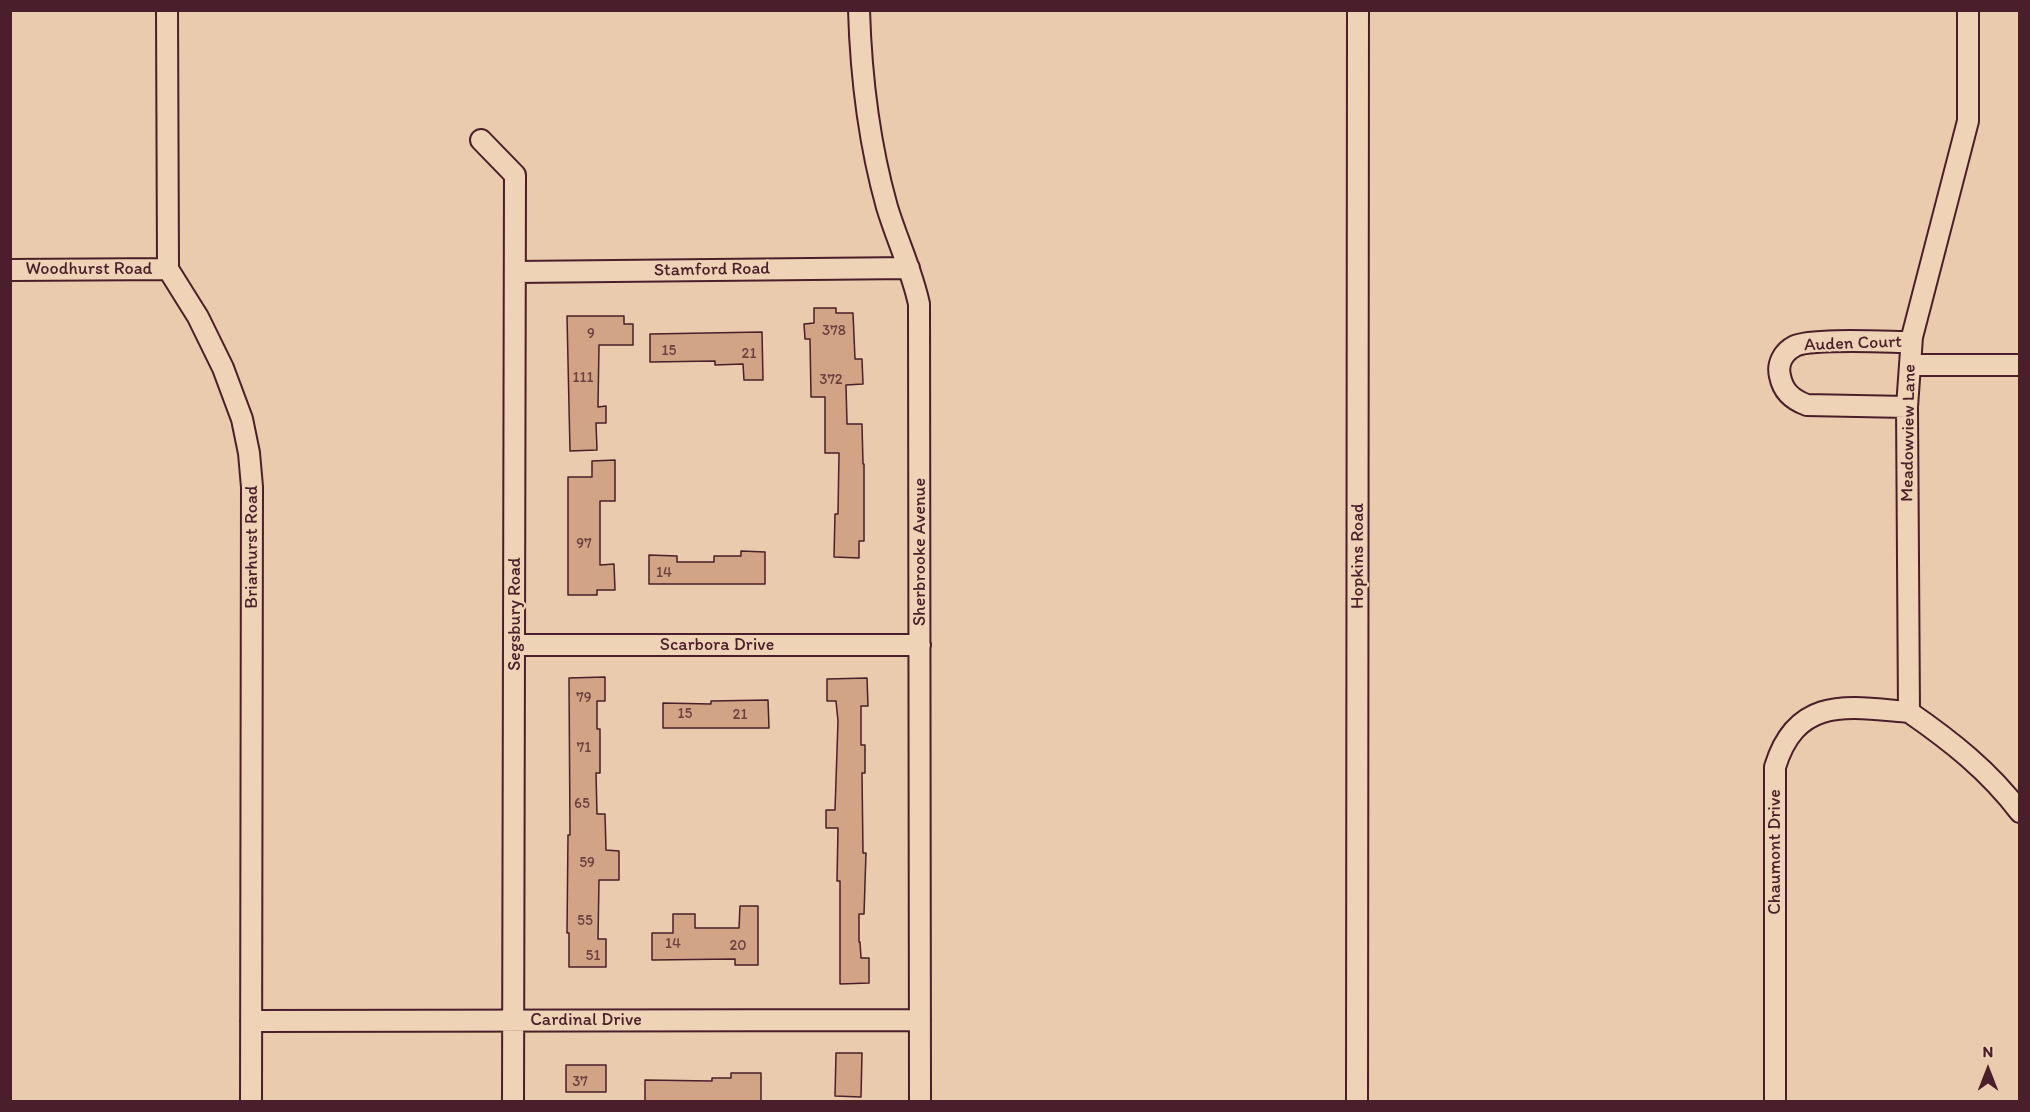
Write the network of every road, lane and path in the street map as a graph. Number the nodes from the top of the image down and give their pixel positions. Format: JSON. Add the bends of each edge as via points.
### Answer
{"nodes":[{"id":1,"x":167,"y":10,"type":"edge"},
{"id":2,"x":860,"y":10,"type":"edge"},
{"id":3,"x":1358,"y":10,"type":"edge"},
{"id":4,"x":1968,"y":10,"type":"edge"},
{"id":5,"x":481,"y":140,"type":"dead end"},
{"id":6,"x":909,"y":268,"type":"junction"},
{"id":7,"x":168,"y":269,"type":"junction"},
{"id":8,"x":10,"y":270,"type":"edge"},
{"id":9,"x":516,"y":272,"type":"junction"},
{"id":10,"x":1911,"y":342,"type":"junction"},
{"id":11,"x":1910,"y":365,"type":"junction"},
{"id":12,"x":2019,"y":365,"type":"edge"},
{"id":13,"x":1907,"y":407,"type":"junction"},
{"id":14,"x":515,"y":645,"type":"junction"},
{"id":15,"x":920,"y":645,"type":"junction"},
{"id":16,"x":1910,"y":712,"type":"junction"},
{"id":17,"x":2019,"y":812,"type":"edge"},
{"id":18,"x":513,"y":1020,"type":"junction"},
{"id":19,"x":920,"y":1020,"type":"junction"},
{"id":20,"x":251,"y":1021,"type":"junction"},
{"id":21,"x":251,"y":1101,"type":"edge"},
{"id":22,"x":513,"y":1101,"type":"edge"},
{"id":23,"x":920,"y":1101,"type":"edge"},
{"id":24,"x":1357,"y":1101,"type":"edge"},
{"id":25,"x":1775,"y":1101,"type":"edge"}],
"edges":[{"from":1,"to":7,"type":"street"},
{"from":2,"to":6,"type":"street","name":"Sherbrooke Avenue","via":[[868,127],[888,211]]},
{"from":3,"to":24,"type":"street","name":"Hopkins Road"},
{"from":4,"to":10,"type":"street","name":"Meadowview Lane","via":[[1968,121]]},
{"from":5,"to":9,"type":"street","name":"Segsbury Road","via":[[515,175]]},
{"from":6,"to":9,"type":"street","name":"Stamford Road"},
{"from":6,"to":15,"type":"street","name":"Sherbrooke Avenue","via":[[919,304]]},
{"from":7,"to":8,"type":"street","name":"Woodhurst Road"},
{"from":7,"to":20,"type":"street","name":"Briarhurst Road","via":[[223,368],[242,419],[249,453]]},
{"from":9,"to":14,"type":"street","name":"Segsbury Road"},
{"from":10,"to":11,"type":"street","name":"Meadowview Lane"},
{"from":10,"to":13,"type":"street","name":"Auden Court","via":[[1797,345],[1783,354],[1778,370],[1793,400],[1807,405]]},
{"from":11,"to":12,"type":"street"},
{"from":11,"to":13,"type":"street","name":"Meadowview Lane"},
{"from":13,"to":16,"type":"street","name":"Meadowview Lane"},
{"from":14,"to":15,"type":"street","name":"Scarbora Drive"},
{"from":14,"to":18,"type":"street","name":"Segsbury Road"},
{"from":15,"to":19,"type":"street","name":"Sherbrooke Avenue"},
{"from":16,"to":17,"type":"street","via":[[1979,765]]},
{"from":16,"to":25,"type":"street","name":"Chaumont Drive","via":[[1839,707],[1801,723],[1780,750],[1775,767]]},
{"from":18,"to":19,"type":"street","name":"Cardinal Drive"},
{"from":18,"to":20,"type":"street","name":"Cardinal Drive"},
{"from":18,"to":22,"type":"street","name":"Segsbury Road"},
{"from":19,"to":23,"type":"street","name":"Sherbrooke Avenue"},
{"from":20,"to":21,"type":"street","name":"Briarhurst Road"}]}
